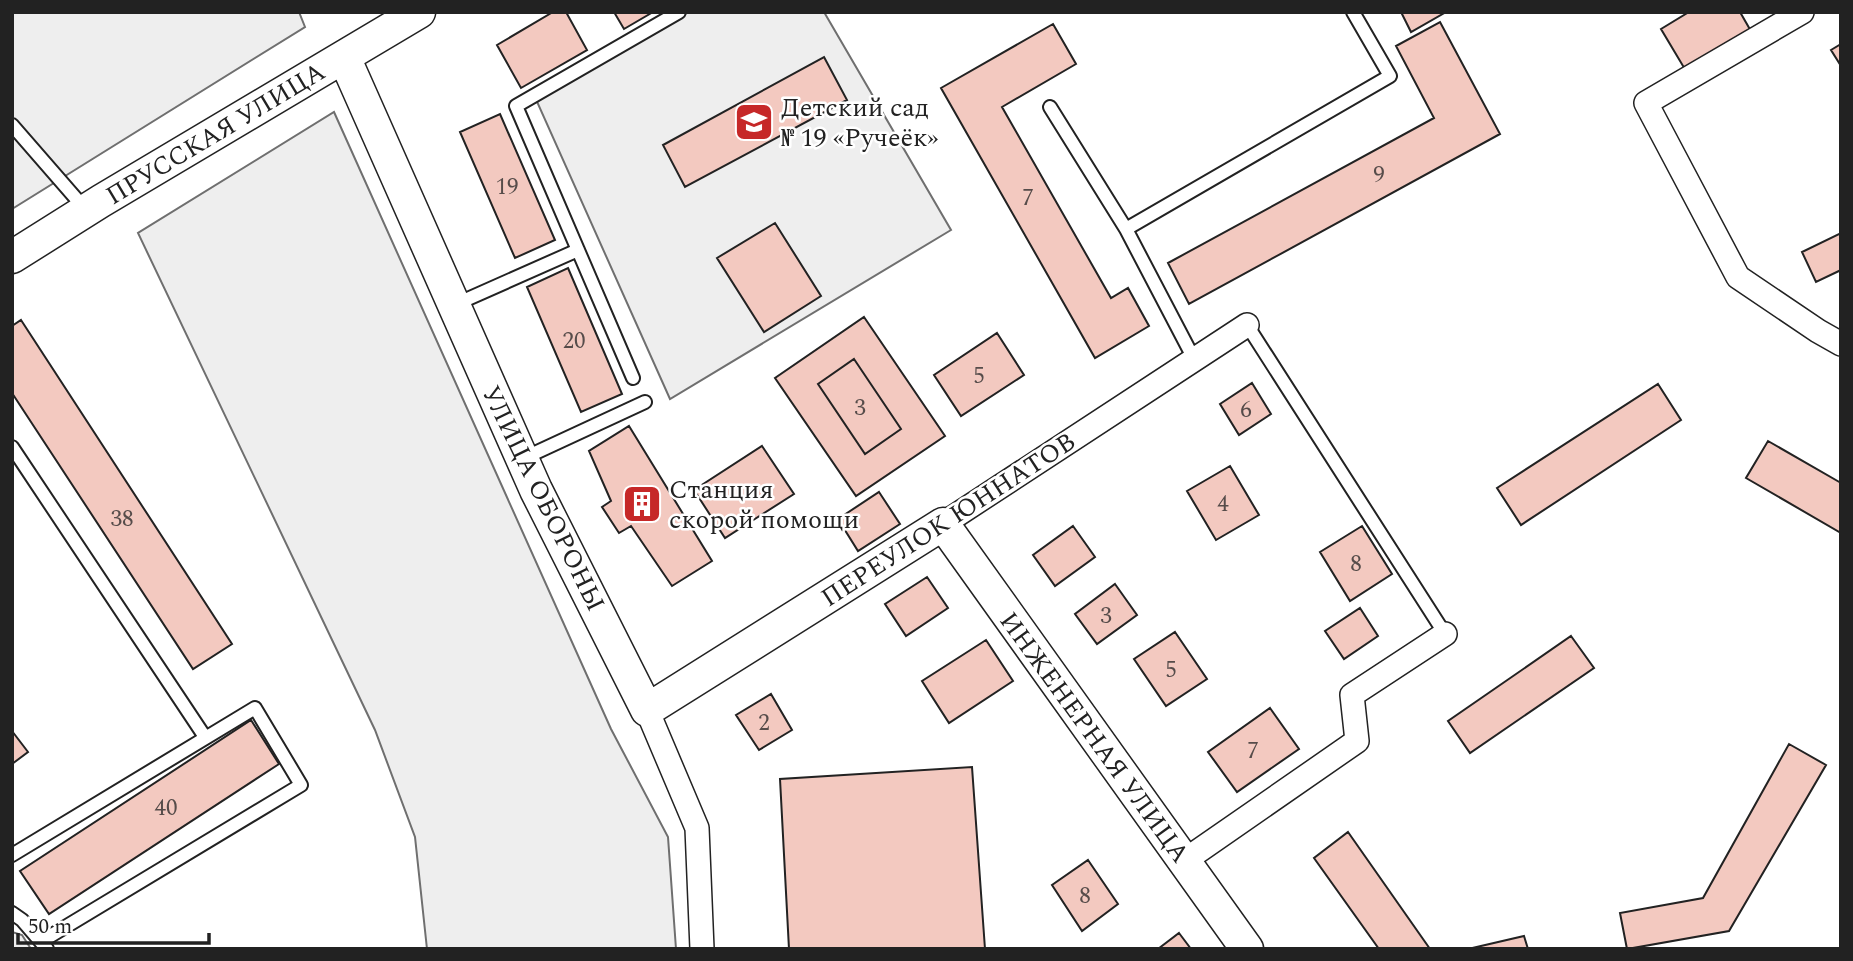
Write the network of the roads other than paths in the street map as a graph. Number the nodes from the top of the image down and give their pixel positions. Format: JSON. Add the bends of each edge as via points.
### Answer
{"nodes":[{"id":1,"x":679,"y":12,"type":"edge"},
{"id":2,"x":1353,"y":12,"type":"edge"},
{"id":3,"x":1801,"y":12,"type":"edge"},
{"id":4,"x":402,"y":17,"type":"edge"},
{"id":5,"x":344,"y":57,"type":"junction"},
{"id":6,"x":1050,"y":107,"type":"dead end"},
{"id":7,"x":12,"y":125,"type":"edge"},
{"id":8,"x":86,"y":210,"type":"junction"},
{"id":9,"x":1126,"y":229,"type":"junction"},
{"id":10,"x":578,"y":250,"type":"junction"},
{"id":11,"x":12,"y":257,"type":"edge"},
{"id":12,"x":454,"y":305,"type":"junction"},
{"id":13,"x":1247,"y":325,"type":"joint"},
{"id":14,"x":1841,"y":344,"type":"edge"},
{"id":15,"x":1194,"y":359,"type":"junction"},
{"id":16,"x":633,"y":378,"type":"dead end"},
{"id":17,"x":645,"y":402,"type":"dead end"},
{"id":18,"x":12,"y":447,"type":"edge"},
{"id":19,"x":522,"y":459,"type":"junction"},
{"id":20,"x":943,"y":524,"type":"junction"},
{"id":21,"x":1445,"y":634,"type":"joint"},
{"id":22,"x":647,"y":710,"type":"junction"},
{"id":23,"x":205,"y":737,"type":"junction"},
{"id":24,"x":12,"y":855,"type":"edge"},
{"id":25,"x":1184,"y":861,"type":"junction"},
{"id":26,"x":12,"y":913,"type":"edge"},
{"id":27,"x":44,"y":945,"type":"edge"},
{"id":28,"x":702,"y":949,"type":"edge"},
{"id":29,"x":1247,"y":949,"type":"edge"}],
"edges":[{"from":1,"to":10,"type":"lane","via":[[516,106]]},
{"from":2,"to":9,"type":"lane","via":[[1390,76]]},
{"from":3,"to":14,"type":"street","via":[[1646,103],[1738,277]]},
{"from":4,"to":5,"type":"street","name":"ПРУССКАЯ УЛИЦА"},
{"from":5,"to":8,"type":"street","name":"ПРУССКАЯ УЛИЦА"},
{"from":5,"to":12,"type":"street","name":"УЛИЦА ОБОРОНЫ"},
{"from":6,"to":9,"type":"lane"},
{"from":7,"to":8,"type":"lane"},
{"from":8,"to":11,"type":"street","name":"ПРУССКАЯ УЛИЦА"},
{"from":9,"to":15,"type":"lane"},
{"from":10,"to":12,"type":"lane"},
{"from":10,"to":16,"type":"lane"},
{"from":12,"to":19,"type":"street","name":"УЛИЦА ОБОРОНЫ"},
{"from":13,"to":15,"type":"street","name":"ПЕРЕУЛОК ЮННАТОВ"},
{"from":13,"to":21,"type":"lane"},
{"from":15,"to":20,"type":"street","name":"ПЕРЕУЛОК ЮННАТОВ"},
{"from":17,"to":19,"type":"lane"},
{"from":18,"to":23,"type":"lane"},
{"from":19,"to":22,"type":"street","name":"УЛИЦА ОБОРОНЫ"},
{"from":20,"to":22,"type":"street","name":"ПЕРЕУЛОК ЮННАТОВ"},
{"from":20,"to":25,"type":"street","name":"ИНЖЕНЕРНАЯ УЛИЦА"},
{"from":21,"to":25,"type":"street","via":[[1352,695],[1357,741]]},
{"from":22,"to":28,"type":"street","name":"УЛИЦА ОБОРОНЫ","via":[[697,828]]},
{"from":23,"to":24,"type":"lane"},
{"from":23,"to":27,"type":"lane","via":[[254,708],[301,785]]},
{"from":25,"to":29,"type":"street","name":"ИНЖЕНЕРНАЯ УЛИЦА"},
{"from":26,"to":27,"type":"lane"}]}
